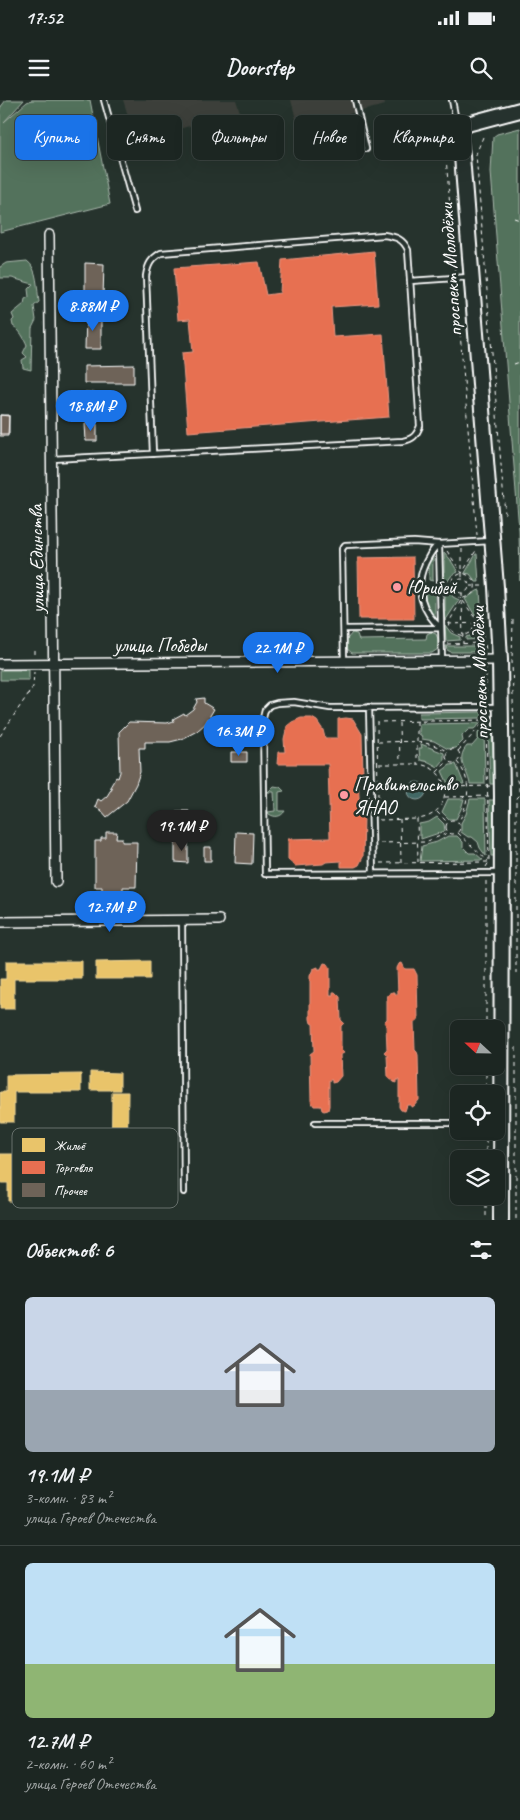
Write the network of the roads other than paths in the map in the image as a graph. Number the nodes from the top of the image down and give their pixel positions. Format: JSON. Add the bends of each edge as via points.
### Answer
{"nodes":[{"id":1,"x":104,"y":100,"type":"edge"},
{"id":2,"x":355,"y":100,"type":"edge"},
{"id":3,"x":452,"y":100,"type":"edge"},
{"id":4,"x":520,"y":110,"type":"edge"},
{"id":5,"x":455,"y":115,"type":"edge"},
{"id":6,"x":471,"y":123,"type":"edge"},
{"id":7,"x":366,"y":149,"type":"dead end"},
{"id":8,"x":462,"y":160,"type":"edge"},
{"id":9,"x":135,"y":211,"type":"dead end"},
{"id":10,"x":50,"y":235,"type":"dead end"},
{"id":11,"x":470,"y":277,"type":"junction"},
{"id":12,"x":410,"y":281,"type":"junction"},
{"id":13,"x":153,"y":454,"type":"junction"},
{"id":14,"x":52,"y":460,"type":"junction"},
{"id":15,"x":493,"y":541,"type":"junction"},
{"id":16,"x":439,"y":544,"type":"junction"},
{"id":17,"x":442,"y":626,"type":"junction"},
{"id":18,"x":344,"y":629,"type":"junction"},
{"id":19,"x":344,"y":661,"type":"junction"},
{"id":20,"x":442,"y":661,"type":"junction"},
{"id":21,"x":493,"y":661,"type":"junction"},
{"id":22,"x":55,"y":663,"type":"junction"},
{"id":23,"x":0,"y":664,"type":"edge"},
{"id":24,"x":369,"y":707,"type":"junction"},
{"id":25,"x":501,"y":707,"type":"junction"},
{"id":26,"x":501,"y":873,"type":"junction"},
{"id":27,"x":373,"y":874,"type":"junction"},
{"id":28,"x":56,"y":882,"type":"dead end"},
{"id":29,"x":182,"y":920,"type":"junction"},
{"id":30,"x":219,"y":920,"type":"dead end"},
{"id":31,"x":0,"y":922,"type":"edge"},
{"id":32,"x":498,"y":1085,"type":"edge"},
{"id":33,"x":315,"y":1123,"type":"dead end"},
{"id":34,"x":450,"y":1123,"type":"edge"},
{"id":35,"x":499,"y":1140,"type":"edge"},
{"id":36,"x":184,"y":1192,"type":"dead end"},
{"id":37,"x":501,"y":1220,"type":"edge"}],
"edges":[{"from":1,"to":9,"type":"lane"},
{"from":2,"to":7,"type":"lane"},
{"from":3,"to":5,"type":"lane"},
{"from":4,"to":6,"type":"street"},
{"from":8,"to":11,"type":"street","name":"проспект Молодёжи"},
{"from":10,"to":14,"type":"street","name":"улица Единства"},
{"from":11,"to":12,"type":"lane"},
{"from":11,"to":15,"type":"street","name":"проспект Молодёжи"},
{"from":12,"to":13,"type":"lane","via":[[420,426],[412,439]]},
{"from":12,"to":13,"type":"lane","via":[[408,250],[403,241],[384,235],[162,253],[153,258],[147,266],[146,276]]},
{"from":13,"to":14,"type":"lane"},
{"from":14,"to":22,"type":"street","name":"улица Единства"},
{"from":15,"to":16,"type":"lane"},
{"from":15,"to":21,"type":"street","name":"проспект Молодёжи"},
{"from":16,"to":17,"type":"lane"},
{"from":16,"to":17,"type":"lane","via":[[423,568],[420,595],[429,616]]},
{"from":16,"to":18,"type":"lane","via":[[345,545],[342,549]]},
{"from":17,"to":18,"type":"lane"},
{"from":17,"to":20,"type":"lane"},
{"from":18,"to":19,"type":"lane"},
{"from":19,"to":20,"type":"street","name":"улица Победы"},
{"from":19,"to":22,"type":"street","name":"улица Победы"},
{"from":20,"to":21,"type":"street","name":"улица Победы"},
{"from":21,"to":25,"type":"street","name":"проспект Молодёжи"},
{"from":22,"to":23,"type":"street","name":"улица Победы"},
{"from":22,"to":28,"type":"street","name":"улица Единства"},
{"from":24,"to":25,"type":"lane"},
{"from":24,"to":27,"type":"lane"},
{"from":24,"to":27,"type":"lane","via":[[330,708],[294,702],[277,703],[265,710],[266,874]]},
{"from":25,"to":26,"type":"street","name":"проспект Молодёжи"},
{"from":26,"to":27,"type":"lane"},
{"from":26,"to":32,"type":"street","name":"проспект Молодёжи"},
{"from":29,"to":30,"type":"street"},
{"from":29,"to":31,"type":"street"},
{"from":29,"to":36,"type":"lane"},
{"from":33,"to":34,"type":"lane"},
{"from":35,"to":37,"type":"street","name":"проспект Молодёжи"}]}
